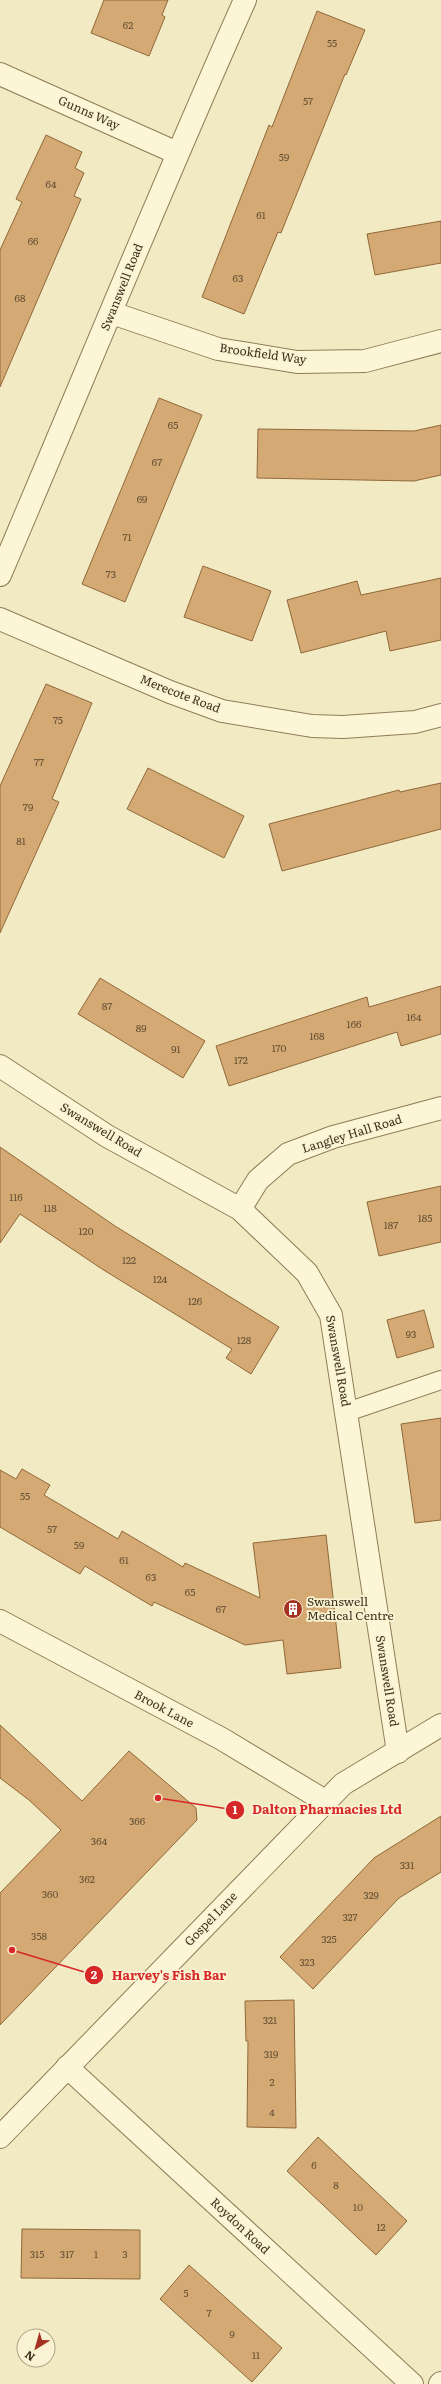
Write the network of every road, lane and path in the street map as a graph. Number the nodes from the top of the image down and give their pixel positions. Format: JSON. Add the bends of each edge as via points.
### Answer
{"nodes":[{"id":1,"x":245,"y":0,"type":"edge"},
{"id":2,"x":0,"y":74,"type":"edge"},
{"id":3,"x":177,"y":152,"type":"junction"},
{"id":4,"x":112,"y":313,"type":"junction"},
{"id":5,"x":441,"y":341,"type":"edge"},
{"id":6,"x":0,"y":575,"type":"edge"},
{"id":7,"x":0,"y":619,"type":"edge"},
{"id":8,"x":441,"y":715,"type":"edge"},
{"id":9,"x":0,"y":1066,"type":"edge"},
{"id":10,"x":441,"y":1108,"type":"edge"},
{"id":11,"x":240,"y":1209,"type":"junction"},
{"id":12,"x":441,"y":1380,"type":"edge"},
{"id":13,"x":347,"y":1412,"type":"junction"},
{"id":14,"x":0,"y":1622,"type":"edge"},
{"id":15,"x":441,"y":1725,"type":"edge"},
{"id":16,"x":398,"y":1752,"type":"junction"},
{"id":17,"x":325,"y":1801,"type":"junction"},
{"id":18,"x":67,"y":2067,"type":"junction"},
{"id":19,"x":0,"y":2137,"type":"edge"},
{"id":20,"x":412,"y":2384,"type":"edge"}],
"edges":[{"from":1,"to":3,"type":"street","name":"Swanswell Road"},
{"from":2,"to":3,"type":"street","name":"Gunns Way"},
{"from":3,"to":4,"type":"street","name":"Swanswell Road"},
{"from":4,"to":5,"type":"street","name":"Brookfield Way","via":[[218,349],[297,362],[365,360]]},
{"from":4,"to":6,"type":"street","name":"Swanswell Road"},
{"from":7,"to":8,"type":"street","name":"Merecote Road","via":[[170,692],[222,711],[312,726],[343,727],[414,722]]},
{"from":9,"to":11,"type":"street","name":"Swanswell Road","via":[[107,1136]]},
{"from":10,"to":11,"type":"street","name":"Langley Hall Road","via":[[333,1137],[288,1154],[258,1180]]},
{"from":11,"to":13,"type":"street","name":"Swanswell Road","via":[[307,1273],[332,1315]]},
{"from":12,"to":13,"type":"lane"},
{"from":13,"to":16,"type":"street","name":"Swanswell Road"},
{"from":14,"to":17,"type":"street","name":"Brook Lane","via":[[222,1739]]},
{"from":15,"to":16,"type":"street","name":"Gospel Lane"},
{"from":16,"to":17,"type":"street","name":"Gospel Lane","via":[[343,1784]]},
{"from":17,"to":18,"type":"street","name":"Gospel Lane"},
{"from":18,"to":19,"type":"street","name":"Gospel Lane"},
{"from":18,"to":20,"type":"street","name":"Roydon Road"}]}
